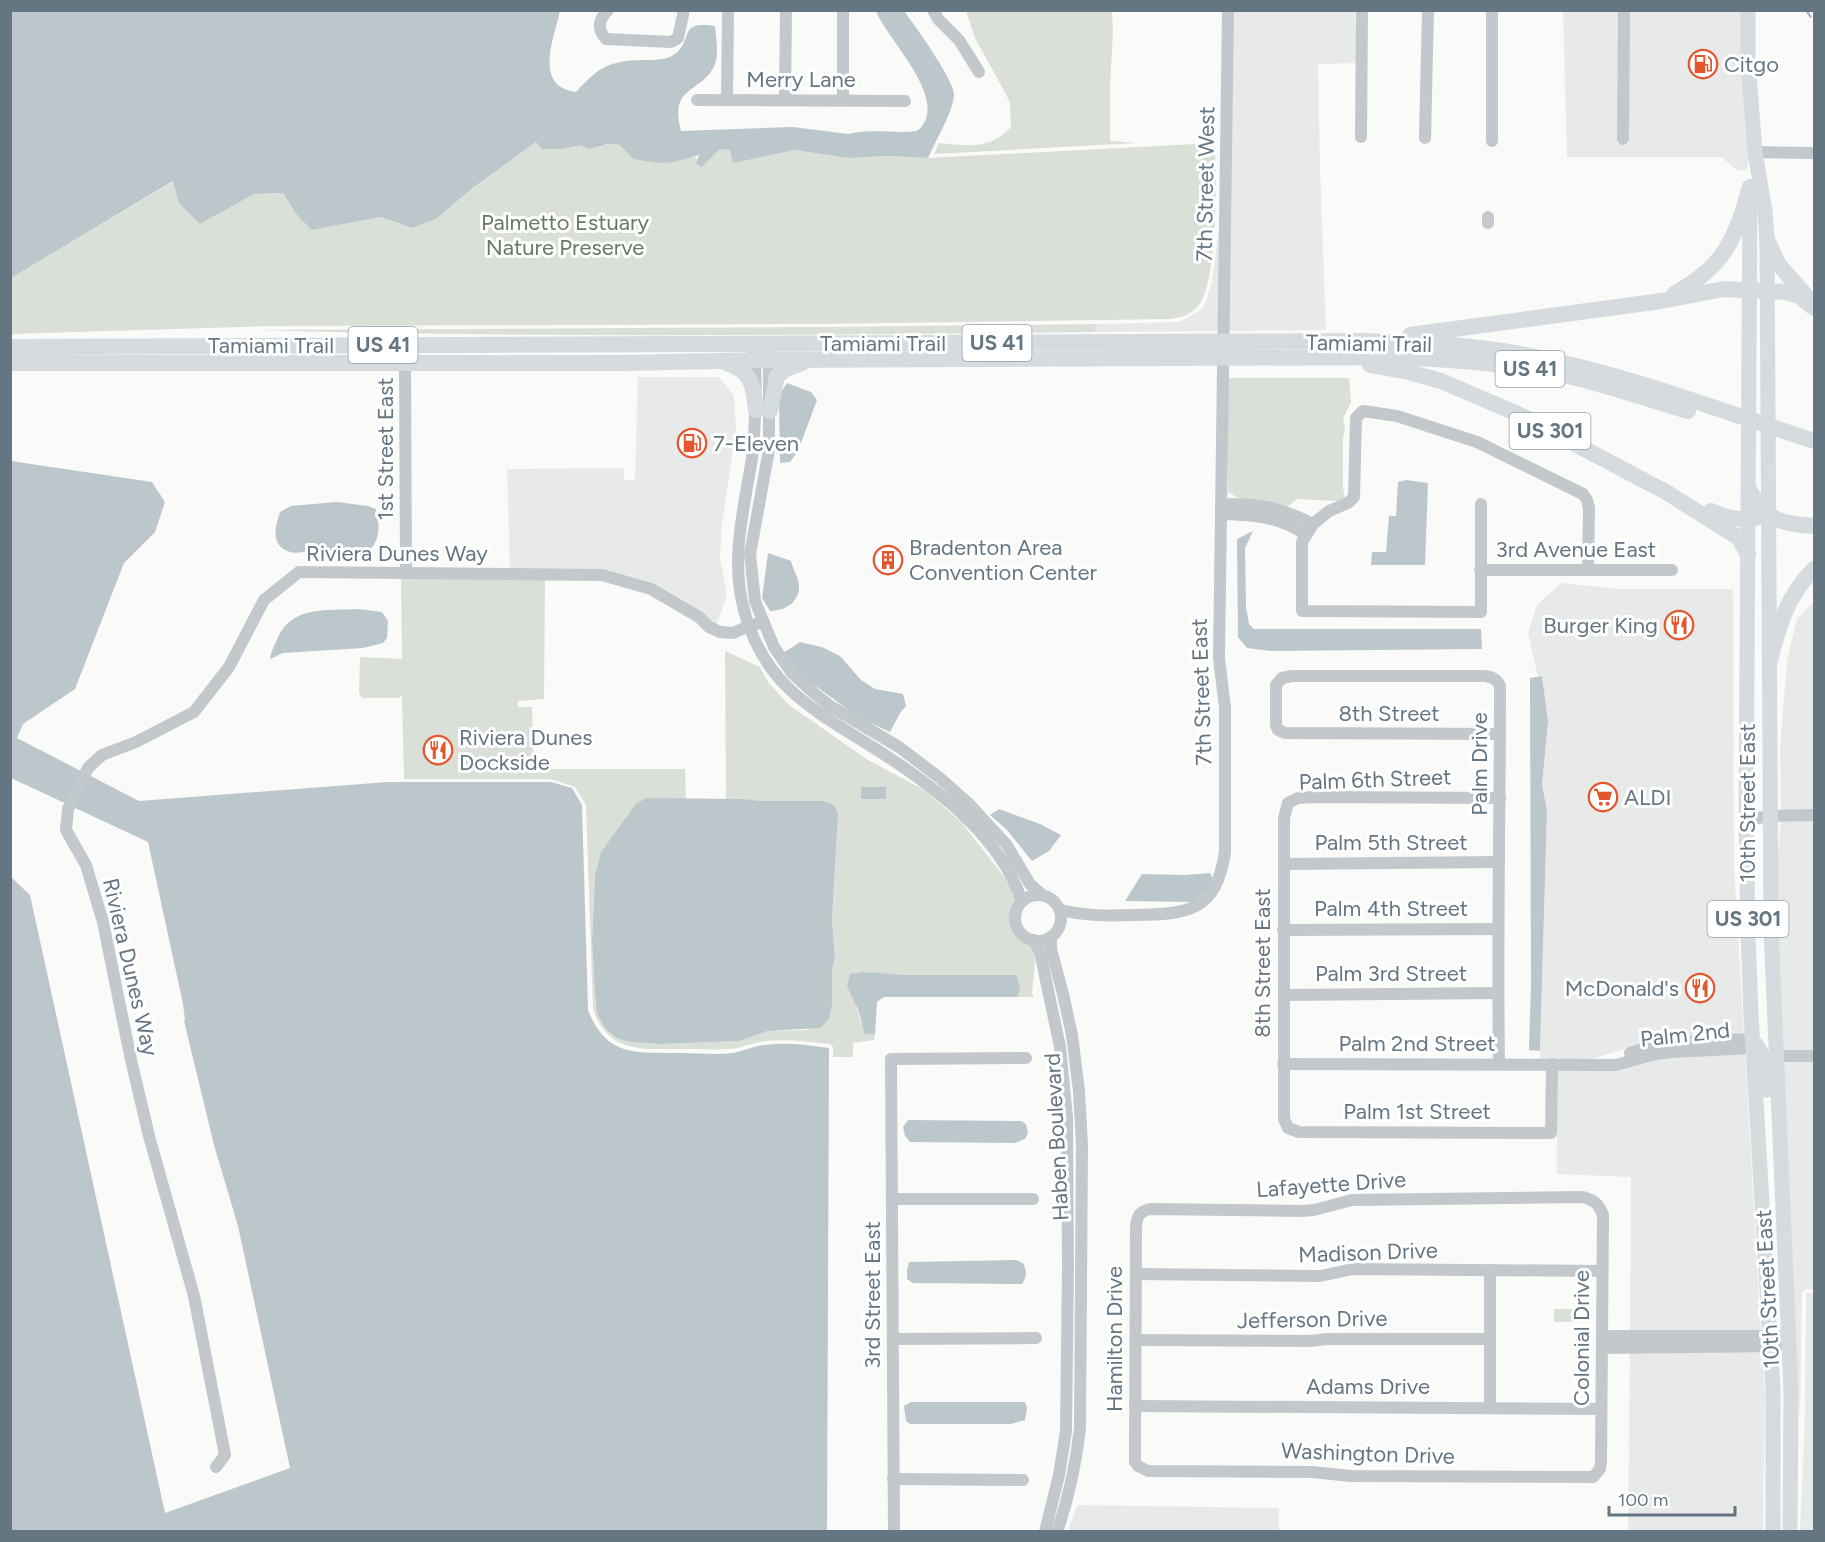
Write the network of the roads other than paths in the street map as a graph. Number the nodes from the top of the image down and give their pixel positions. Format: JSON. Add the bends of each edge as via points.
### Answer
{"nodes":[{"id":1,"x":608,"y":10,"type":"edge"},
{"id":2,"x":684,"y":10,"type":"edge"},
{"id":3,"x":728,"y":10,"type":"edge"},
{"id":4,"x":786,"y":10,"type":"edge"},
{"id":5,"x":843,"y":10,"type":"edge"},
{"id":6,"x":933,"y":10,"type":"edge"},
{"id":7,"x":1228,"y":10,"type":"edge"},
{"id":8,"x":1362,"y":10,"type":"edge"},
{"id":9,"x":1428,"y":10,"type":"edge"},
{"id":10,"x":1492,"y":10,"type":"edge"},
{"id":11,"x":1624,"y":10,"type":"edge"},
{"id":12,"x":1748,"y":10,"type":"edge"},
{"id":13,"x":979,"y":72,"type":"dead end"},
{"id":14,"x":697,"y":100,"type":"dead end"},
{"id":15,"x":727,"y":100,"type":"junction"},
{"id":16,"x":785,"y":100,"type":"junction"},
{"id":17,"x":843,"y":100,"type":"junction"},
{"id":18,"x":905,"y":101,"type":"dead end"},
{"id":19,"x":1361,"y":137,"type":"dead end"},
{"id":20,"x":1425,"y":138,"type":"dead end"},
{"id":21,"x":1623,"y":139,"type":"dead end"},
{"id":22,"x":1492,"y":141,"type":"dead end"},
{"id":23,"x":1755,"y":152,"type":"junction"},
{"id":24,"x":1815,"y":153,"type":"edge"},
{"id":25,"x":1750,"y":187,"type":"junction"},
{"id":26,"x":1767,"y":240,"type":"junction"},
{"id":27,"x":1758,"y":291,"type":"junction"},
{"id":28,"x":1661,"y":301,"type":"junction"},
{"id":29,"x":1815,"y":307,"type":"edge"},
{"id":30,"x":1365,"y":341,"type":"junction"},
{"id":31,"x":141,"y":346,"type":"junction"},
{"id":32,"x":10,"y":347,"type":"edge"},
{"id":33,"x":1224,"y":350,"type":"junction"},
{"id":34,"x":762,"y":352,"type":"junction"},
{"id":35,"x":1327,"y":358,"type":"junction"},
{"id":36,"x":811,"y":360,"type":"junction"},
{"id":37,"x":719,"y":361,"type":"junction"},
{"id":38,"x":405,"y":362,"type":"junction"},
{"id":39,"x":10,"y":363,"type":"edge"},
{"id":40,"x":141,"y":363,"type":"junction"},
{"id":41,"x":763,"y":411,"type":"junction"},
{"id":42,"x":1726,"y":418,"type":"junction"},
{"id":43,"x":1789,"y":438,"type":"junction"},
{"id":44,"x":1815,"y":441,"type":"edge"},
{"id":45,"x":1815,"y":452,"type":"edge"},
{"id":46,"x":1749,"y":489,"type":"junction"},
{"id":47,"x":1666,"y":492,"type":"junction"},
{"id":48,"x":1481,"y":504,"type":"dead end"},
{"id":49,"x":1222,"y":509,"type":"junction"},
{"id":50,"x":1767,"y":514,"type":"junction"},
{"id":51,"x":1749,"y":519,"type":"junction"},
{"id":52,"x":1815,"y":526,"type":"edge"},
{"id":53,"x":1310,"y":530,"type":"junction"},
{"id":54,"x":1749,"y":554,"type":"junction"},
{"id":55,"x":1815,"y":568,"type":"edge"},
{"id":56,"x":1480,"y":570,"type":"junction"},
{"id":57,"x":1588,"y":570,"type":"junction"},
{"id":58,"x":1672,"y":570,"type":"dead end"},
{"id":59,"x":406,"y":572,"type":"junction"},
{"id":60,"x":763,"y":622,"type":"junction"},
{"id":61,"x":749,"y":626,"type":"junction"},
{"id":62,"x":1770,"y":660,"type":"junction"},
{"id":63,"x":1282,"y":678,"type":"joint"},
{"id":64,"x":1500,"y":734,"type":"junction"},
{"id":65,"x":899,"y":747,"type":"junction"},
{"id":66,"x":886,"y":756,"type":"junction"},
{"id":67,"x":1500,"y":798,"type":"junction"},
{"id":68,"x":1288,"y":803,"type":"joint"},
{"id":69,"x":1815,"y":815,"type":"edge"},
{"id":70,"x":1770,"y":816,"type":"junction"},
{"id":71,"x":1746,"y":820,"type":"junction"},
{"id":72,"x":1499,"y":862,"type":"junction"},
{"id":73,"x":1284,"y":864,"type":"junction"},
{"id":74,"x":1042,"y":895,"type":"junction"},
{"id":75,"x":1022,"y":901,"type":"junction"},
{"id":76,"x":1060,"y":910,"type":"junction"},
{"id":77,"x":1089,"y":916,"type":"junction"},
{"id":78,"x":1060,"y":925,"type":"junction"},
{"id":79,"x":1498,"y":929,"type":"junction"},
{"id":80,"x":1283,"y":930,"type":"junction"},
{"id":81,"x":1050,"y":937,"type":"junction"},
{"id":82,"x":1034,"y":940,"type":"junction"},
{"id":83,"x":1749,"y":969,"type":"junction"},
{"id":84,"x":1498,"y":993,"type":"junction"},
{"id":85,"x":1284,"y":995,"type":"junction"},
{"id":86,"x":1753,"y":1044,"type":"junction"},
{"id":87,"x":1775,"y":1056,"type":"junction"},
{"id":88,"x":1815,"y":1056,"type":"edge"},
{"id":89,"x":1026,"y":1058,"type":"dead end"},
{"id":90,"x":1282,"y":1064,"type":"junction"},
{"id":91,"x":1552,"y":1064,"type":"junction"},
{"id":92,"x":1499,"y":1065,"type":"junction"},
{"id":93,"x":1285,"y":1124,"type":"joint"},
{"id":94,"x":1033,"y":1198,"type":"dead end"},
{"id":95,"x":892,"y":1199,"type":"junction"},
{"id":96,"x":1596,"y":1203,"type":"joint"},
{"id":97,"x":1140,"y":1213,"type":"joint"},
{"id":98,"x":1783,"y":1218,"type":"junction"},
{"id":99,"x":1068,"y":1266,"type":"junction"},
{"id":100,"x":1082,"y":1266,"type":"junction"},
{"id":101,"x":1490,"y":1270,"type":"junction"},
{"id":102,"x":1602,"y":1271,"type":"junction"},
{"id":103,"x":1136,"y":1274,"type":"junction"},
{"id":104,"x":1036,"y":1338,"type":"dead end"},
{"id":105,"x":1490,"y":1338,"type":"junction"},
{"id":106,"x":893,"y":1339,"type":"junction"},
{"id":107,"x":1136,"y":1340,"type":"junction"},
{"id":108,"x":1770,"y":1341,"type":"junction"},
{"id":109,"x":1789,"y":1341,"type":"junction"},
{"id":110,"x":1602,"y":1342,"type":"junction"},
{"id":111,"x":1135,"y":1406,"type":"junction"},
{"id":112,"x":1490,"y":1408,"type":"junction"},
{"id":113,"x":1601,"y":1409,"type":"junction"},
{"id":114,"x":1774,"y":1428,"type":"junction"},
{"id":115,"x":216,"y":1467,"type":"dead end"},
{"id":116,"x":1138,"y":1467,"type":"joint"},
{"id":117,"x":1597,"y":1474,"type":"joint"},
{"id":118,"x":893,"y":1479,"type":"junction"},
{"id":119,"x":1023,"y":1480,"type":"dead end"},
{"id":120,"x":894,"y":1532,"type":"edge"},
{"id":121,"x":1045,"y":1532,"type":"edge"},
{"id":122,"x":1057,"y":1532,"type":"edge"},
{"id":123,"x":1773,"y":1532,"type":"edge"},
{"id":124,"x":1790,"y":1532,"type":"edge"}],
"edges":[{"from":1,"to":2,"type":"street","via":[[599,27],[606,39],[671,42],[678,38]]},
{"from":3,"to":15,"type":"street"},
{"from":4,"to":16,"type":"street"},
{"from":5,"to":17,"type":"street"},
{"from":6,"to":13,"type":"street","via":[[959,40]]},
{"from":7,"to":33,"type":"street","name":"7th Street West"},
{"from":8,"to":19,"type":"street"},
{"from":9,"to":20,"type":"street"},
{"from":10,"to":22,"type":"street"},
{"from":11,"to":21,"type":"street"},
{"from":12,"to":23,"type":"main road"},
{"from":14,"to":15,"type":"street","name":"Merry Lane"},
{"from":15,"to":16,"type":"street","name":"Merry Lane"},
{"from":16,"to":17,"type":"street","name":"Merry Lane"},
{"from":17,"to":18,"type":"street","name":"Merry Lane"},
{"from":23,"to":24,"type":"street"},
{"from":23,"to":25,"type":"main road"},
{"from":23,"to":26,"type":"main road"},
{"from":25,"to":27,"type":"main road"},
{"from":25,"to":28,"type":"highway","via":[[1736,232],[1719,260],[1701,278]]},
{"from":26,"to":27,"type":"main road"},
{"from":26,"to":29,"type":"highway","via":[[1779,265]]},
{"from":27,"to":28,"type":"highway","via":[[1724,289]]},
{"from":27,"to":29,"type":"highway","via":[[1786,292]]},
{"from":27,"to":46,"type":"main road","name":"10th Street East"},
{"from":27,"to":50,"type":"main road","name":"10th Street East","number":"US 301"},
{"from":28,"to":30,"type":"highway"},
{"from":30,"to":33,"type":"highway","name":"Tamiami Trail","number":"US 41"},
{"from":30,"to":42,"type":"highway","name":"Tamiami Trail","number":"US 41","via":[[1444,344],[1541,358],[1602,372]]},
{"from":31,"to":32,"type":"highway","name":"Tamiami Trail","number":"US 41"},
{"from":31,"to":34,"type":"highway","name":"Tamiami Trail","number":"US 41"},
{"from":31,"to":40,"type":"street"},
{"from":33,"to":34,"type":"highway","name":"Tamiami Trail","number":"US 41"},
{"from":33,"to":35,"type":"highway","name":"Tamiami Trail","number":"US 41"},
{"from":33,"to":36,"type":"highway","name":"Tamiami Trail","number":"US 41"},
{"from":33,"to":49,"type":"street","name":"7th Street East"},
{"from":34,"to":36,"type":"highway","name":"Tamiami Trail","number":"US 41"},
{"from":34,"to":37,"type":"highway","name":"Tamiami Trail","number":"US 41"},
{"from":34,"to":41,"type":"street"},
{"from":35,"to":42,"type":"highway","name":"Tamiami Trail","number":"US 41","via":[[1433,359],[1537,370]]},
{"from":35,"to":47,"type":"highway","number":"US 301","via":[[1409,372],[1452,385],[1518,414]]},
{"from":36,"to":41,"type":"highway","via":[[777,376]]},
{"from":37,"to":38,"type":"highway","name":"Tamiami Trail","number":"US 41"},
{"from":37,"to":41,"type":"highway","via":[[746,372]]},
{"from":38,"to":40,"type":"highway","name":"Tamiami Trail","number":"US 41"},
{"from":38,"to":59,"type":"street","name":"1st Street East"},
{"from":39,"to":40,"type":"highway","name":"Tamiami Trail","number":"US 41"},
{"from":41,"to":60,"type":"street","via":[[766,471],[750,554],[755,601]]},
{"from":41,"to":61,"type":"street","via":[[753,448],[738,555],[740,593]]},
{"from":42,"to":43,"type":"highway","name":"Tamiami Trail","number":"US 41"},
{"from":43,"to":44,"type":"highway","name":"Tamiami Trail","number":"US 41"},
{"from":43,"to":45,"type":"highway","name":"Tamiami Trail","number":"US 41"},
{"from":46,"to":50,"type":"highway"},
{"from":46,"to":51,"type":"main road","name":"10th Street East"},
{"from":47,"to":51,"type":"highway","via":[[1731,520]]},
{"from":47,"to":54,"type":"highway","number":"US 301","via":[[1738,538]]},
{"from":48,"to":56,"type":"street"},
{"from":49,"to":53,"type":"street","via":[[1257,509],[1288,518]]},
{"from":49,"to":77,"type":"street","name":"7th Street East","via":[[1222,870],[1214,890],[1190,910],[1171,915]]},
{"from":50,"to":51,"type":"highway"},
{"from":50,"to":52,"type":"highway","via":[[1789,524]]},
{"from":50,"to":62,"type":"main road","name":"10th Street East","number":"US 301"},
{"from":51,"to":54,"type":"main road","name":"10th Street East"},
{"from":53,"to":56,"type":"street","via":[[1302,542],[1302,611],[1481,612]]},
{"from":53,"to":57,"type":"street","via":[[1329,511],[1354,497],[1356,418],[1363,411],[1397,416],[1465,438],[1583,494],[1589,508]]},
{"from":54,"to":71,"type":"main road","name":"10th Street East","number":"US 301"},
{"from":55,"to":62,"type":"highway","via":[[1790,600]]},
{"from":56,"to":57,"type":"street","name":"3rd Avenue East"},
{"from":57,"to":58,"type":"street","name":"3rd Avenue East"},
{"from":59,"to":61,"type":"street","name":"Riviera Dunes Way","via":[[602,575],[651,589],[720,632],[733,633]]},
{"from":59,"to":115,"type":"street","name":"Riviera Dunes Way","via":[[299,572],[264,600],[229,668],[194,712],[102,755],[88,768],[68,809],[66,830],[86,865],[103,922],[146,1125],[194,1296],[225,1455]]},
{"from":60,"to":61,"type":"street"},
{"from":60,"to":65,"type":"street","via":[[780,657],[807,687],[830,706]]},
{"from":61,"to":66,"type":"street","via":[[763,657],[789,690],[816,712]]},
{"from":62,"to":70,"type":"main road","name":"10th Street East","number":"US 301"},
{"from":63,"to":64,"type":"street","name":"Palm Drive","via":[[1490,676],[1500,686]]},
{"from":63,"to":64,"type":"street","name":"8th Street","via":[[1276,685],[1276,725],[1285,733]]},
{"from":64,"to":67,"type":"street","name":"Palm Drive"},
{"from":65,"to":66,"type":"street"},
{"from":65,"to":74,"type":"street","via":[[952,788],[986,821]]},
{"from":66,"to":75,"type":"street","via":[[975,828],[1015,881]]},
{"from":67,"to":68,"type":"street","name":"Palm 6th Street","via":[[1316,797]]},
{"from":67,"to":72,"type":"street","name":"Palm Drive"},
{"from":68,"to":73,"type":"street","name":"8th Street East","via":[[1284,818]]},
{"from":69,"to":70,"type":"street"},
{"from":70,"to":71,"type":"street"},
{"from":70,"to":87,"type":"main road","name":"10th Street East","number":"US 301"},
{"from":71,"to":83,"type":"main road","name":"10th Street East","number":"US 301"},
{"from":72,"to":73,"type":"street","name":"Palm 5th Street"},
{"from":72,"to":79,"type":"street","name":"Palm Drive"},
{"from":73,"to":80,"type":"street","name":"8th Street East"},
{"from":74,"to":75,"type":"street"},
{"from":74,"to":76,"type":"street","via":[[1053,900]]},
{"from":75,"to":82,"type":"street","via":[[1016,921],[1022,933]]},
{"from":76,"to":77,"type":"street","name":"7th Street East"},
{"from":76,"to":78,"type":"street"},
{"from":77,"to":78,"type":"street","name":"7th Street East"},
{"from":78,"to":81,"type":"street"},
{"from":79,"to":80,"type":"street","name":"Palm 4th Street"},
{"from":79,"to":84,"type":"street","name":"Palm Drive"},
{"from":80,"to":85,"type":"street","name":"8th Street East"},
{"from":81,"to":82,"type":"street"},
{"from":81,"to":100,"type":"street","name":"Haben Boulevard","via":[[1077,1073],[1082,1146]]},
{"from":82,"to":99,"type":"street","name":"Haben Boulevard","via":[[1054,1012],[1065,1095]]},
{"from":83,"to":86,"type":"main road","name":"10th Street East","number":"US 301"},
{"from":83,"to":87,"type":"main road","via":[[1763,1036]]},
{"from":84,"to":85,"type":"street","name":"Palm 3rd Street"},
{"from":84,"to":92,"type":"street","name":"Palm Drive"},
{"from":85,"to":90,"type":"street","name":"8th Street East"},
{"from":86,"to":91,"type":"street","name":"Palm 2nd","via":[[1658,1044],[1585,1065]]},
{"from":86,"to":98,"type":"main road","via":[[1762,1053],[1765,1066],[1773,1166]]},
{"from":86,"to":108,"type":"main road","name":"10th Street East","number":"US 301"},
{"from":87,"to":88,"type":"street"},
{"from":87,"to":98,"type":"main road","name":"10th Street East","number":"US 301"},
{"from":89,"to":95,"type":"street","name":"3rd Street East","via":[[891,1059]]},
{"from":90,"to":92,"type":"street","name":"Palm 2nd Street"},
{"from":90,"to":93,"type":"street","name":"8th Street East"},
{"from":91,"to":92,"type":"street","name":"Palm 2nd Street"},
{"from":91,"to":93,"type":"street","name":"Palm 1st Street","via":[[1551,1133],[1299,1132]]},
{"from":94,"to":95,"type":"street"},
{"from":95,"to":106,"type":"street","name":"3rd Street East"},
{"from":96,"to":97,"type":"street","name":"Lafayette Drive","via":[[1583,1197],[1352,1200],[1302,1211],[1150,1209]]},
{"from":96,"to":102,"type":"street","name":"Colonial Drive","via":[[1603,1215]]},
{"from":97,"to":103,"type":"street","name":"Hamilton Drive","via":[[1136,1227]]},
{"from":98,"to":109,"type":"main road","name":"10th Street East","number":"US 301"},
{"from":99,"to":100,"type":"street"},
{"from":99,"to":121,"type":"street","name":"Haben Boulevard","via":[[1066,1431]]},
{"from":100,"to":122,"type":"street","name":"Haben Boulevard","via":[[1077,1460]]},
{"from":101,"to":102,"type":"street","name":"Madison Drive"},
{"from":101,"to":103,"type":"street","name":"Madison Drive","via":[[1353,1269],[1320,1276]]},
{"from":101,"to":105,"type":"street"},
{"from":102,"to":110,"type":"street","name":"Colonial Drive"},
{"from":103,"to":107,"type":"street","name":"Hamilton Drive"},
{"from":104,"to":106,"type":"street"},
{"from":105,"to":107,"type":"street","name":"Jefferson Drive"},
{"from":105,"to":112,"type":"street"},
{"from":106,"to":118,"type":"street","name":"3rd Street East"},
{"from":107,"to":111,"type":"street","name":"Hamilton Drive"},
{"from":108,"to":109,"type":"street"},
{"from":108,"to":110,"type":"street"},
{"from":108,"to":114,"type":"main road","name":"10th Street East","number":"US 301"},
{"from":109,"to":124,"type":"main road","name":"10th Street East","number":"US 301"},
{"from":110,"to":113,"type":"street","name":"Colonial Drive"},
{"from":111,"to":112,"type":"street","name":"Adams Drive"},
{"from":111,"to":116,"type":"street","name":"Hamilton Drive","via":[[1134,1457]]},
{"from":112,"to":113,"type":"street","name":"Adams Drive"},
{"from":113,"to":117,"type":"street","name":"Colonial Drive","via":[[1601,1462]]},
{"from":114,"to":123,"type":"main road","name":"10th Street East","number":"US 301"},
{"from":114,"to":124,"type":"main road","via":[[1783,1446],[1784,1520]]},
{"from":116,"to":117,"type":"street","name":"Washington Drive","via":[[1148,1471],[1312,1472],[1351,1476],[1588,1478]]},
{"from":118,"to":119,"type":"street"},
{"from":118,"to":120,"type":"street","name":"3rd Street East"}]}
